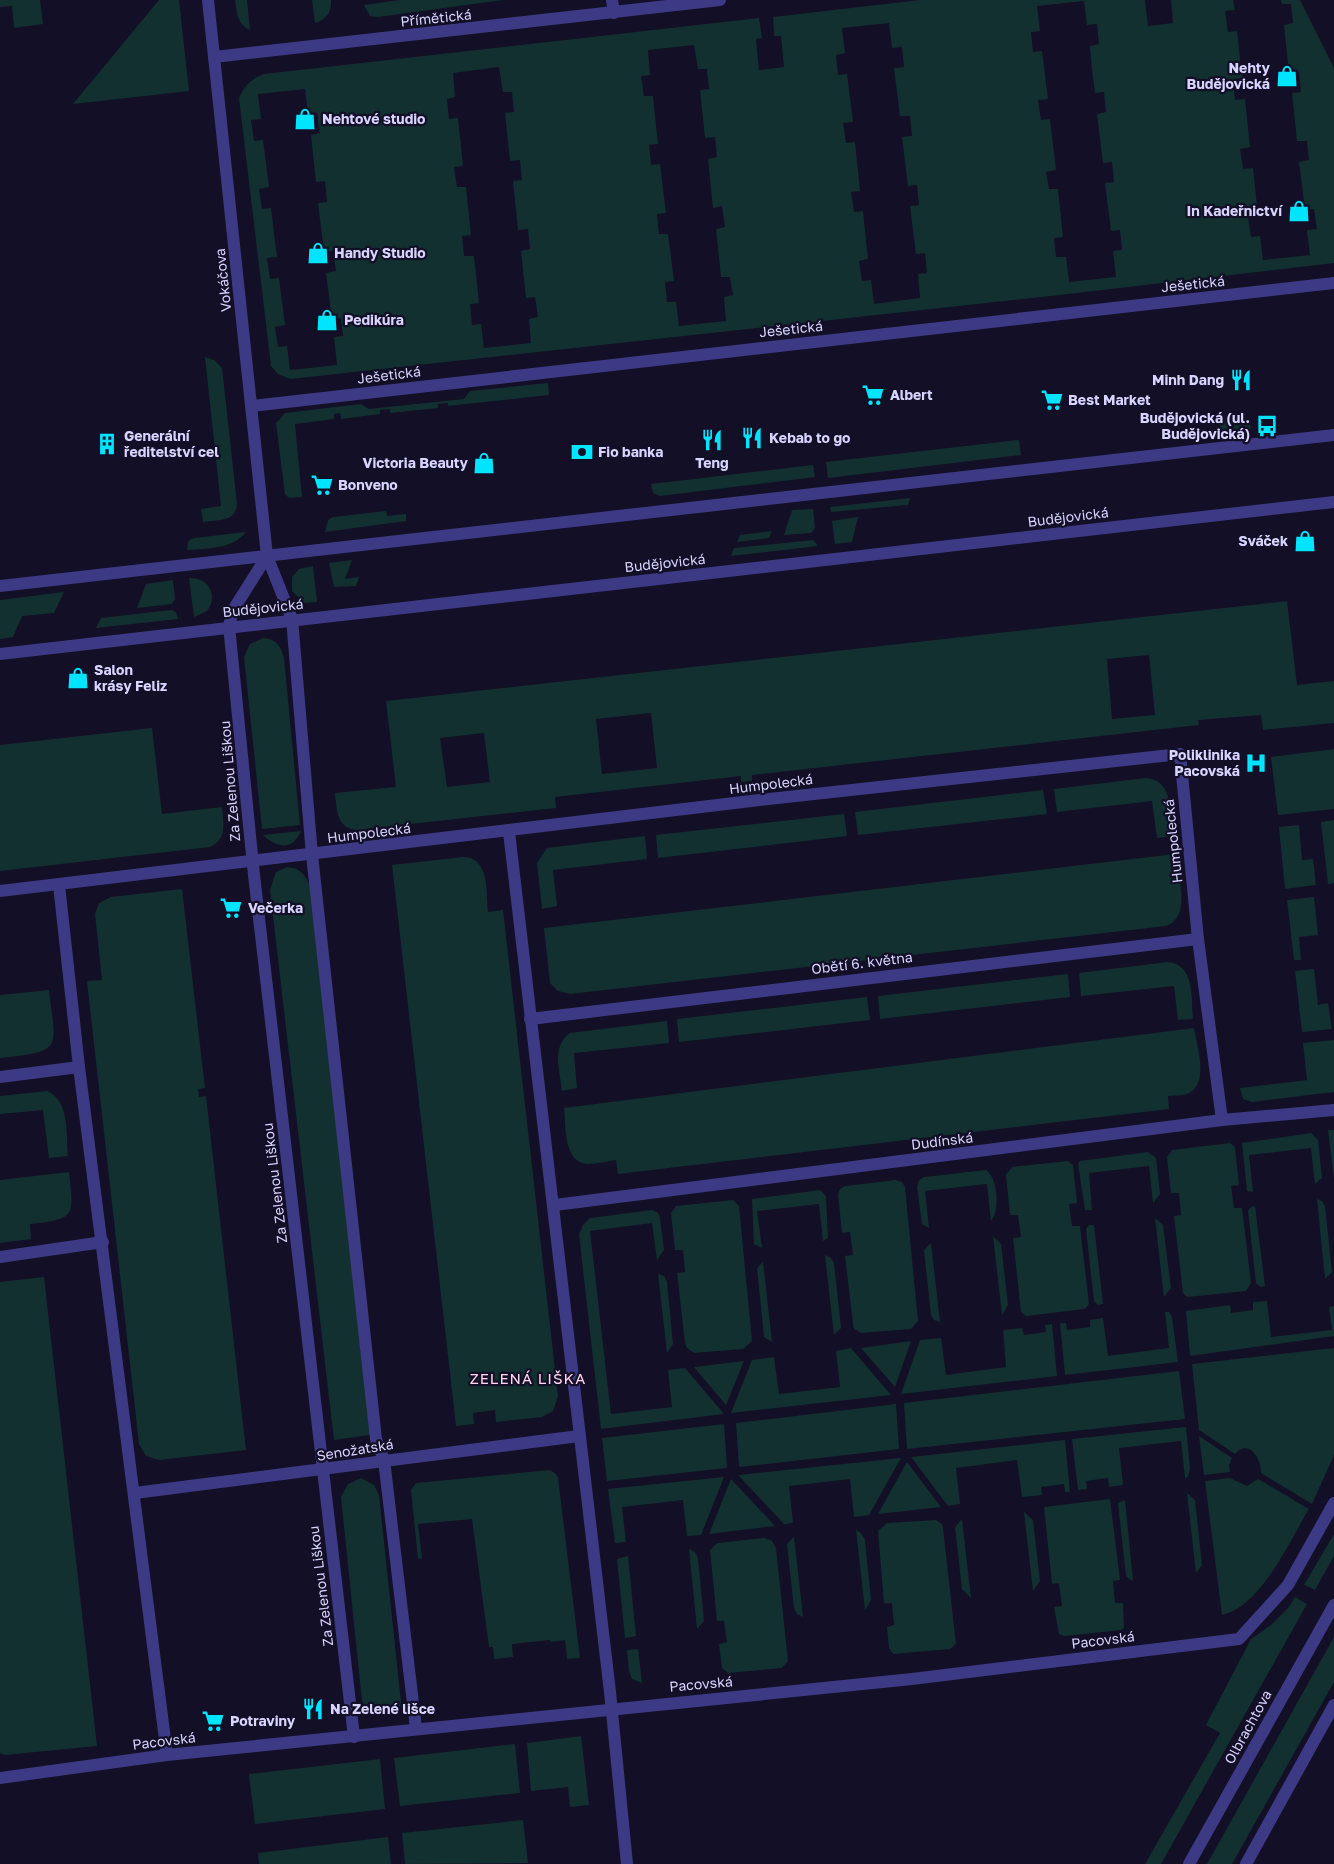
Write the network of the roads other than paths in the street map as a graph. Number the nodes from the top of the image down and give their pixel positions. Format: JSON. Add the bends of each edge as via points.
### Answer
{"nodes":[{"id":1,"x":208,"y":0,"type":"edge"},
{"id":2,"x":720,"y":0,"type":"edge"},
{"id":3,"x":613,"y":6,"type":"edge"},
{"id":4,"x":214,"y":57,"type":"junction"},
{"id":5,"x":1334,"y":283,"type":"edge"},
{"id":6,"x":252,"y":406,"type":"junction"},
{"id":7,"x":1334,"y":435,"type":"edge"},
{"id":8,"x":1334,"y":502,"type":"edge"},
{"id":9,"x":267,"y":556,"type":"junction"},
{"id":10,"x":0,"y":586,"type":"edge"},
{"id":11,"x":292,"y":619,"type":"junction"},
{"id":12,"x":229,"y":626,"type":"junction"},
{"id":13,"x":0,"y":654,"type":"edge"},
{"id":14,"x":509,"y":832,"type":"junction"},
{"id":15,"x":312,"y":855,"type":"junction"},
{"id":16,"x":253,"y":862,"type":"junction"},
{"id":17,"x":59,"y":885,"type":"junction"},
{"id":18,"x":0,"y":891,"type":"edge"},
{"id":19,"x":1198,"y":939,"type":"junction"},
{"id":20,"x":530,"y":1019,"type":"junction"},
{"id":21,"x":80,"y":1068,"type":"junction"},
{"id":22,"x":0,"y":1077,"type":"edge"},
{"id":23,"x":1334,"y":1110,"type":"edge"},
{"id":24,"x":1222,"y":1120,"type":"junction"},
{"id":25,"x":555,"y":1205,"type":"junction"},
{"id":26,"x":103,"y":1242,"type":"junction"},
{"id":27,"x":0,"y":1257,"type":"edge"},
{"id":28,"x":579,"y":1436,"type":"junction"},
{"id":29,"x":384,"y":1460,"type":"junction"},
{"id":30,"x":322,"y":1471,"type":"junction"},
{"id":31,"x":135,"y":1493,"type":"junction"},
{"id":32,"x":1334,"y":1503,"type":"edge"},
{"id":33,"x":1334,"y":1605,"type":"edge"},
{"id":34,"x":1334,"y":1705,"type":"edge"},
{"id":35,"x":612,"y":1708,"type":"junction"},
{"id":36,"x":416,"y":1728,"type":"junction"},
{"id":37,"x":354,"y":1737,"type":"junction"},
{"id":38,"x":167,"y":1754,"type":"junction"},
{"id":39,"x":0,"y":1778,"type":"edge"},
{"id":40,"x":627,"y":1864,"type":"edge"},
{"id":41,"x":1189,"y":1864,"type":"edge"},
{"id":42,"x":1246,"y":1864,"type":"edge"}],
"edges":[{"from":1,"to":4,"type":"street","name":"Vokáčova"},
{"from":2,"to":3,"type":"street","name":"Přímětická"},
{"from":3,"to":4,"type":"street","name":"Přímětická","via":[[353,42]]},
{"from":4,"to":6,"type":"street","name":"Vokáčova"},
{"from":5,"to":6,"type":"street","name":"Ješetická"},
{"from":6,"to":9,"type":"street","name":"Vokáčova"},
{"from":7,"to":9,"type":"street"},
{"from":8,"to":11,"type":"street","name":"Budějovická"},
{"from":9,"to":10,"type":"street"},
{"from":9,"to":11,"type":"street","name":"Vokáčova"},
{"from":9,"to":12,"type":"street","via":[[233,610]]},
{"from":11,"to":12,"type":"street","name":"Budějovická"},
{"from":11,"to":15,"type":"street"},
{"from":12,"to":13,"type":"street","name":"Budějovická"},
{"from":12,"to":16,"type":"street","name":"Za Zelenou Liškou"},
{"from":14,"to":15,"type":"street","name":"Humpolecká"},
{"from":14,"to":19,"type":"street","name":"Humpolecká","via":[[761,800],[1180,754]]},
{"from":14,"to":20,"type":"street"},
{"from":15,"to":16,"type":"street","name":"Humpolecká"},
{"from":15,"to":29,"type":"street","via":[[376,1438]]},
{"from":16,"to":17,"type":"street","name":"Humpolecká"},
{"from":16,"to":30,"type":"street","name":"Za Zelenou Liškou"},
{"from":17,"to":18,"type":"street","name":"Humpolecká"},
{"from":17,"to":21,"type":"street"},
{"from":19,"to":20,"type":"street","name":"Obětí 6. května"},
{"from":19,"to":24,"type":"street","name":"Humpolecká"},
{"from":20,"to":25,"type":"street"},
{"from":21,"to":22,"type":"street"},
{"from":21,"to":26,"type":"street"},
{"from":23,"to":24,"type":"street","name":"Dudínská"},
{"from":24,"to":25,"type":"street","name":"Dudínská"},
{"from":25,"to":28,"type":"street"},
{"from":26,"to":27,"type":"street"},
{"from":26,"to":31,"type":"street"},
{"from":28,"to":29,"type":"street","name":"Senožatská"},
{"from":28,"to":35,"type":"street"},
{"from":29,"to":30,"type":"street","name":"Senožatská"},
{"from":29,"to":36,"type":"street"},
{"from":30,"to":31,"type":"street","name":"Senožatská"},
{"from":30,"to":37,"type":"street","name":"Za Zelenou Liškou"},
{"from":31,"to":38,"type":"street"},
{"from":32,"to":35,"type":"street","name":"Pacovská","via":[[1288,1585],[1239,1639],[912,1679]]},
{"from":33,"to":41,"type":"street","name":"Olbrachtova"},
{"from":34,"to":42,"type":"street"},
{"from":35,"to":36,"type":"street","name":"Pacovská"},
{"from":35,"to":40,"type":"street"},
{"from":36,"to":37,"type":"street","name":"Pacovská"},
{"from":37,"to":38,"type":"street","name":"Pacovská"},
{"from":38,"to":39,"type":"street","name":"Pacovská"}]}
